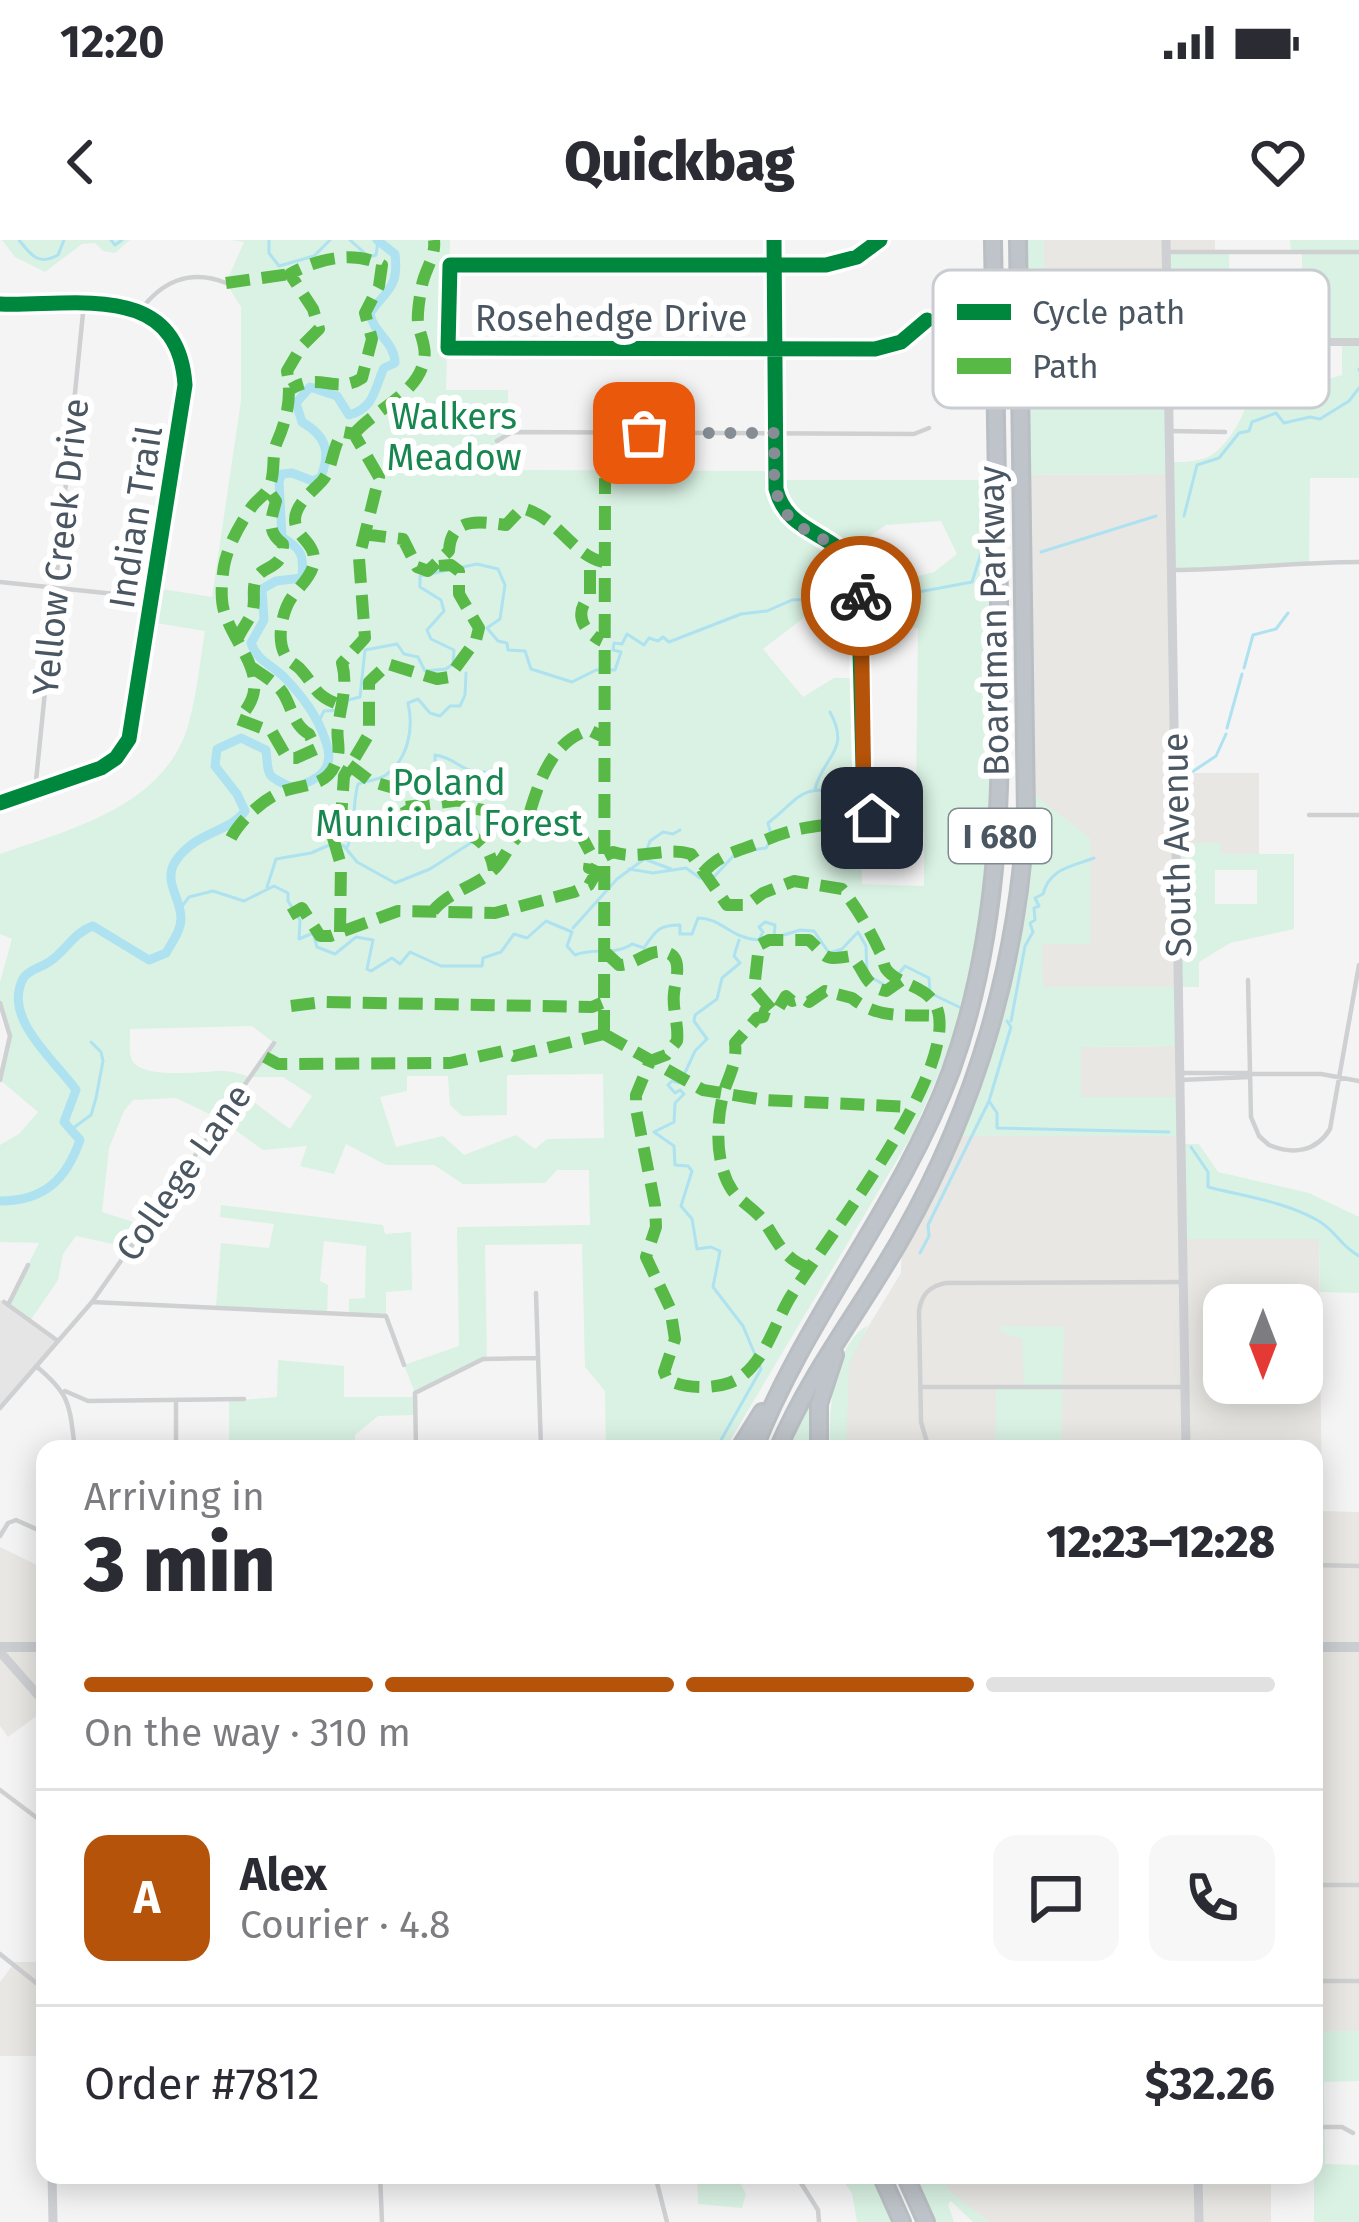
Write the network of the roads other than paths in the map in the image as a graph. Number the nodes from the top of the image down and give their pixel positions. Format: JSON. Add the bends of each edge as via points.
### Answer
{"nodes":[{"id":1,"x":774,"y":240,"type":"edge"},
{"id":2,"x":880,"y":240,"type":"edge"},
{"id":3,"x":993,"y":240,"type":"edge"},
{"id":4,"x":1018,"y":240,"type":"edge"},
{"id":5,"x":1167,"y":246,"type":"edge"},
{"id":6,"x":1359,"y":252,"type":"edge"},
{"id":7,"x":774,"y":264,"type":"junction"},
{"id":8,"x":994,"y":270,"type":"edge"},
{"id":9,"x":1018,"y":270,"type":"edge"},
{"id":10,"x":226,"y":283,"type":"dead end"},
{"id":11,"x":84,"y":303,"type":"junction"},
{"id":12,"x":0,"y":304,"type":"edge"},
{"id":13,"x":140,"y":311,"type":"junction"},
{"id":14,"x":927,"y":320,"type":"dead end"},
{"id":15,"x":774,"y":349,"type":"junction"},
{"id":16,"x":996,"y":408,"type":"edge"},
{"id":17,"x":1021,"y":408,"type":"edge"},
{"id":18,"x":1169,"y":408,"type":"edge"},
{"id":19,"x":929,"y":428,"type":"dead end"},
{"id":20,"x":1170,"y":431,"type":"junction"},
{"id":21,"x":1225,"y":432,"type":"dead end"},
{"id":22,"x":775,"y":433,"type":"junction"},
{"id":23,"x":496,"y":441,"type":"dead end"},
{"id":24,"x":1359,"y":562,"type":"edge"},
{"id":25,"x":1172,"y":570,"type":"junction"},
{"id":26,"x":0,"y":582,"type":"edge"},
{"id":27,"x":56,"y":587,"type":"junction"},
{"id":28,"x":154,"y":598,"type":"junction"},
{"id":29,"x":35,"y":791,"type":"junction"},
{"id":30,"x":0,"y":803,"type":"edge"},
{"id":31,"x":1309,"y":815,"type":"dead end"},
{"id":32,"x":1359,"y":815,"type":"edge"},
{"id":33,"x":872,"y":818,"type":"dead end"},
{"id":34,"x":1359,"y":965,"type":"edge"},
{"id":35,"x":1248,"y":980,"type":"dead end"},
{"id":36,"x":1357,"y":983,"type":"edge"},
{"id":37,"x":0,"y":1003,"type":"edge"},
{"id":38,"x":274,"y":1043,"type":"dead end"},
{"id":39,"x":1250,"y":1075,"type":"junction"},
{"id":40,"x":1339,"y":1076,"type":"junction"},
{"id":41,"x":1180,"y":1077,"type":"junction"},
{"id":42,"x":0,"y":1080,"type":"edge"},
{"id":43,"x":1359,"y":1081,"type":"edge"},
{"id":44,"x":888,"y":1259,"type":"junction"},
{"id":45,"x":28,"y":1265,"type":"dead end"},
{"id":46,"x":1184,"y":1282,"type":"junction"},
{"id":47,"x":536,"y":1293,"type":"dead end"},
{"id":48,"x":92,"y":1302,"type":"junction"},
{"id":49,"x":58,"y":1340,"type":"junction"},
{"id":50,"x":537,"y":1358,"type":"junction"},
{"id":51,"x":404,"y":1364,"type":"dead end"},
{"id":52,"x":36,"y":1366,"type":"junction"},
{"id":53,"x":782,"y":1383,"type":"junction"},
{"id":54,"x":1185,"y":1387,"type":"junction"},
{"id":55,"x":920,"y":1388,"type":"junction"},
{"id":56,"x":64,"y":1391,"type":"junction"},
{"id":57,"x":244,"y":1399,"type":"dead end"},
{"id":58,"x":176,"y":1402,"type":"junction"},
{"id":59,"x":0,"y":1408,"type":"edge"},
{"id":60,"x":74,"y":1440,"type":"edge"},
{"id":61,"x":176,"y":1440,"type":"edge"},
{"id":62,"x":416,"y":1440,"type":"edge"},
{"id":63,"x":541,"y":1440,"type":"edge"},
{"id":64,"x":746,"y":1440,"type":"edge"},
{"id":65,"x":758,"y":1440,"type":"edge"},
{"id":66,"x":782,"y":1440,"type":"edge"},
{"id":67,"x":820,"y":1440,"type":"edge"},
{"id":68,"x":926,"y":1440,"type":"edge"},
{"id":69,"x":1186,"y":1440,"type":"edge"},
{"id":70,"x":36,"y":1529,"type":"edge"},
{"id":71,"x":0,"y":1536,"type":"edge"},
{"id":72,"x":1323,"y":1565,"type":"edge"},
{"id":73,"x":1359,"y":1566,"type":"edge"},
{"id":74,"x":36,"y":1647,"type":"edge"},
{"id":75,"x":1323,"y":1647,"type":"edge"},
{"id":76,"x":1359,"y":1647,"type":"edge"},
{"id":77,"x":0,"y":1649,"type":"edge"},
{"id":78,"x":36,"y":1649,"type":"edge"},
{"id":79,"x":20,"y":1674,"type":"junction"},
{"id":80,"x":36,"y":1693,"type":"edge"},
{"id":81,"x":0,"y":1791,"type":"edge"},
{"id":82,"x":36,"y":1817,"type":"edge"},
{"id":83,"x":1323,"y":1885,"type":"edge"},
{"id":84,"x":1359,"y":1885,"type":"edge"},
{"id":85,"x":0,"y":1954,"type":"edge"},
{"id":86,"x":1323,"y":1981,"type":"edge"},
{"id":87,"x":1359,"y":1981,"type":"edge"},
{"id":88,"x":36,"y":1983,"type":"edge"},
{"id":89,"x":1323,"y":2127,"type":"edge"},
{"id":90,"x":1353,"y":2132,"type":"dead end"},
{"id":91,"x":52,"y":2184,"type":"edge"},
{"id":92,"x":380,"y":2184,"type":"edge"},
{"id":93,"x":659,"y":2184,"type":"edge"},
{"id":94,"x":802,"y":2184,"type":"edge"},
{"id":95,"x":885,"y":2184,"type":"edge"},
{"id":96,"x":909,"y":2184,"type":"edge"},
{"id":97,"x":1198,"y":2184,"type":"edge"},
{"id":98,"x":53,"y":2222,"type":"edge"},
{"id":99,"x":382,"y":2222,"type":"edge"},
{"id":100,"x":667,"y":2222,"type":"edge"},
{"id":101,"x":819,"y":2222,"type":"edge"},
{"id":102,"x":902,"y":2222,"type":"edge"},
{"id":103,"x":926,"y":2222,"type":"edge"},
{"id":104,"x":1199,"y":2222,"type":"edge"}],
"edges":[{"from":1,"to":7,"type":"street"},
{"from":2,"to":7,"type":"street","via":[[840,263]]},
{"from":3,"to":8,"type":"highway","name":"Boardman Parkway","number":"I 680"},
{"from":4,"to":9,"type":"highway","name":"Boardman Parkway","number":"I 680"},
{"from":5,"to":6,"type":"street"},
{"from":7,"to":15,"type":"street"},
{"from":7,"to":15,"type":"street","name":"Rosehedge Drive","via":[[450,265],[448,347]]},
{"from":10,"to":13,"type":"street","via":[[177,280]]},
{"from":11,"to":12,"type":"street"},
{"from":11,"to":13,"type":"street"},
{"from":11,"to":27,"type":"street","name":"Yellow Creek Drive"},
{"from":13,"to":28,"type":"street","name":"Indian Trail","via":[[169,336],[184,378]]},
{"from":14,"to":15,"type":"street","name":"Rosehedge Drive","via":[[883,348]]},
{"from":15,"to":22,"type":"street"},
{"from":16,"to":53,"type":"highway","name":"Boardman Parkway","number":"I 680","via":[[1002,742],[984,952],[923,1139]]},
{"from":17,"to":44,"type":"highway","name":"Boardman Parkway","number":"I 680","via":[[1026,815],[1019,894],[977,1072],[940,1165]]},
{"from":18,"to":20,"type":"main road","name":"South Avenue"},
{"from":19,"to":22,"type":"street"},
{"from":20,"to":21,"type":"street"},
{"from":20,"to":25,"type":"main road","name":"South Avenue"},
{"from":22,"to":23,"type":"street","via":[[512,432]]},
{"from":22,"to":33,"type":"street","via":[[776,489],[786,514],[839,546],[858,573],[864,806]]},
{"from":24,"to":25,"type":"street"},
{"from":25,"to":41,"type":"main road","name":"South Avenue"},
{"from":26,"to":27,"type":"street"},
{"from":27,"to":28,"type":"street"},
{"from":27,"to":29,"type":"street","name":"Yellow Creek Drive"},
{"from":28,"to":29,"type":"street","name":"Indian Trail","via":[[126,745],[101,768]]},
{"from":29,"to":30,"type":"street","name":"Indian Trail"},
{"from":31,"to":32,"type":"street"},
{"from":34,"to":36,"type":"street"},
{"from":35,"to":39,"type":"street"},
{"from":36,"to":40,"type":"street"},
{"from":37,"to":42,"type":"street","via":[[10,1036]]},
{"from":38,"to":48,"type":"street","name":"College Lane"},
{"from":39,"to":40,"type":"street"},
{"from":39,"to":40,"type":"street","via":[[1255,1129],[1269,1145],[1295,1151],[1327,1136]]},
{"from":39,"to":41,"type":"street"},
{"from":40,"to":43,"type":"street"},
{"from":41,"to":46,"type":"main road","name":"South Avenue"},
{"from":44,"to":66,"type":"highway","name":"Boardman Parkway","number":"I 680","via":[[821,1360]]},
{"from":44,"to":67,"type":"highway","via":[[830,1364]]},
{"from":45,"to":49,"type":"street","via":[[6,1304]]},
{"from":46,"to":54,"type":"main road","name":"South Avenue"},
{"from":46,"to":55,"type":"street","via":[[936,1285],[920,1304]]},
{"from":47,"to":50,"type":"street"},
{"from":48,"to":49,"type":"street","name":"College Lane"},
{"from":48,"to":51,"type":"street","via":[[386,1316]]},
{"from":49,"to":52,"type":"street","name":"College Lane"},
{"from":50,"to":62,"type":"street","via":[[477,1360],[415,1394]]},
{"from":50,"to":63,"type":"street"},
{"from":52,"to":56,"type":"street"},
{"from":52,"to":59,"type":"street","name":"College Lane"},
{"from":53,"to":64,"type":"highway"},
{"from":53,"to":65,"type":"highway","name":"Boardman Parkway","number":"I 680"},
{"from":54,"to":55,"type":"street"},
{"from":54,"to":69,"type":"main road","name":"South Avenue"},
{"from":55,"to":68,"type":"street"},
{"from":56,"to":58,"type":"street","via":[[88,1401]]},
{"from":56,"to":60,"type":"street"},
{"from":57,"to":58,"type":"street"},
{"from":58,"to":61,"type":"street"},
{"from":70,"to":71,"type":"street","via":[[16,1520]]},
{"from":72,"to":73,"type":"street"},
{"from":74,"to":77,"type":"main road"},
{"from":75,"to":76,"type":"main road"},
{"from":77,"to":79,"type":"main road"},
{"from":78,"to":79,"type":"main road","via":[[21,1658]]},
{"from":79,"to":80,"type":"main road"},
{"from":81,"to":82,"type":"street"},
{"from":83,"to":84,"type":"street"},
{"from":85,"to":88,"type":"street"},
{"from":86,"to":87,"type":"street"},
{"from":89,"to":90,"type":"street"},
{"from":91,"to":98,"type":"main road"},
{"from":92,"to":99,"type":"street"},
{"from":93,"to":100,"type":"street"},
{"from":94,"to":101,"type":"street"},
{"from":95,"to":102,"type":"highway"},
{"from":96,"to":103,"type":"highway"},
{"from":97,"to":104,"type":"main road"}]}
